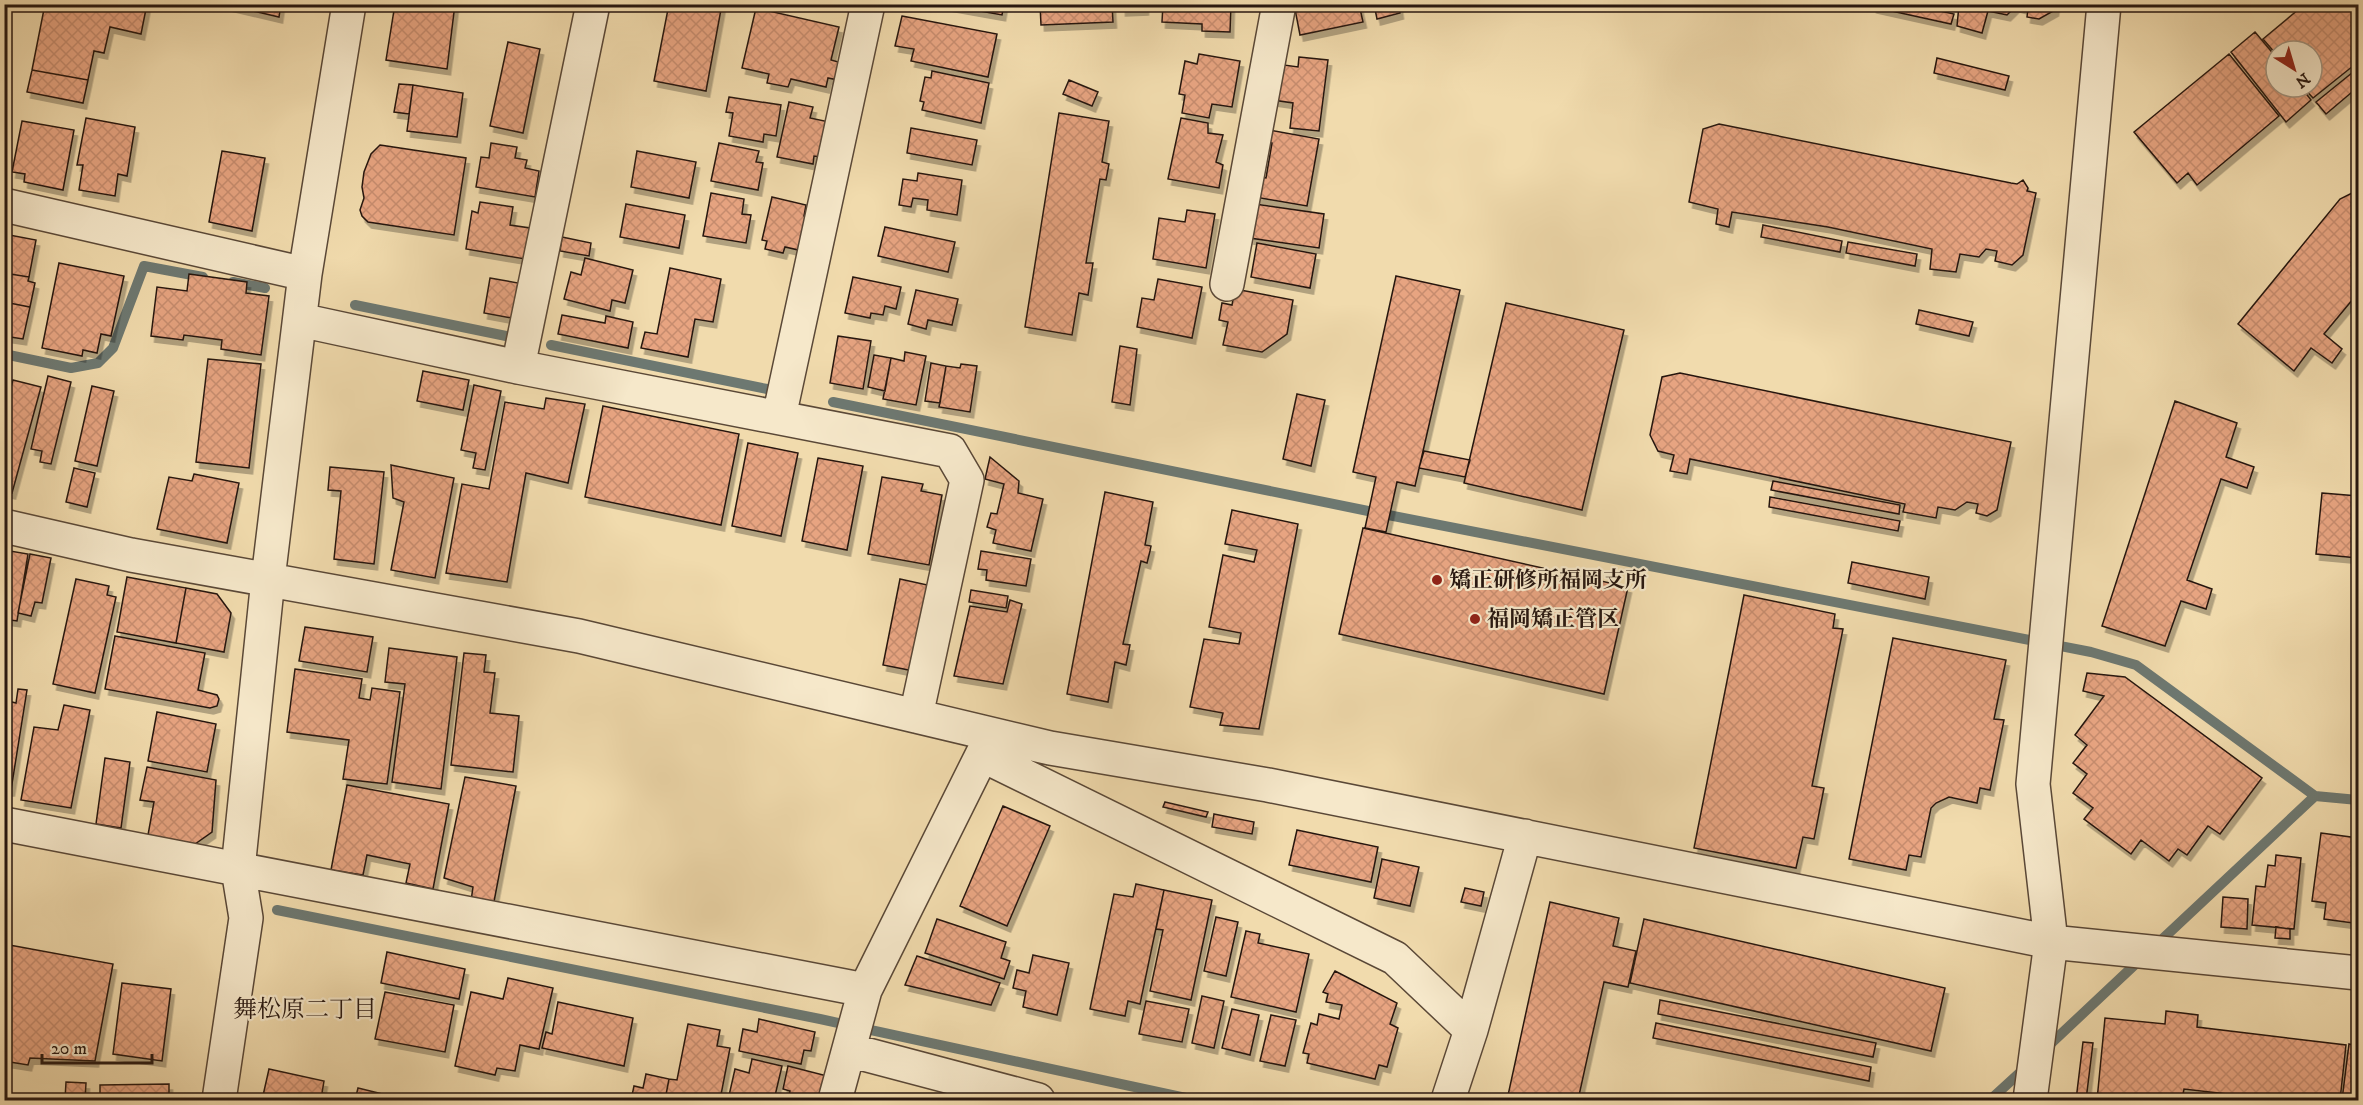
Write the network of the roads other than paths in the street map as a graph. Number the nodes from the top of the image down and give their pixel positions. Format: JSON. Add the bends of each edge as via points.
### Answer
{"nodes":[{"id":1,"x":349,"y":4,"type":"edge"},
{"id":2,"x":593,"y":4,"type":"edge"},
{"id":3,"x":868,"y":4,"type":"edge"},
{"id":4,"x":1279,"y":4,"type":"edge"},
{"id":5,"x":2104,"y":4,"type":"edge"},
{"id":6,"x":4,"y":205,"type":"edge"},
{"id":7,"x":305,"y":274,"type":"junction"},
{"id":8,"x":1227,"y":284,"type":"dead end"},
{"id":9,"x":300,"y":320,"type":"junction"},
{"id":10,"x":518,"y":367,"type":"junction"},
{"id":11,"x":779,"y":417,"type":"junction"},
{"id":12,"x":4,"y":526,"type":"edge"},
{"id":13,"x":268,"y":579,"type":"junction"},
{"id":14,"x":916,"y":716,"type":"junction"},
{"id":15,"x":990,"y":745,"type":"junction"},
{"id":16,"x":4,"y":824,"type":"edge"},
{"id":17,"x":1525,"y":836,"type":"junction"},
{"id":18,"x":238,"y":869,"type":"junction"},
{"id":19,"x":2051,"y":942,"type":"junction"},
{"id":20,"x":2358,"y":973,"type":"edge"},
{"id":21,"x":865,"y":990,"type":"junction"},
{"id":22,"x":1470,"y":1030,"type":"junction"},
{"id":23,"x":849,"y":1050,"type":"junction"},
{"id":24,"x":219,"y":1101,"type":"edge"},
{"id":25,"x":836,"y":1101,"type":"edge"},
{"id":26,"x":1038,"y":1101,"type":"edge"},
{"id":27,"x":1448,"y":1101,"type":"edge"},
{"id":28,"x":2030,"y":1101,"type":"edge"}],
"edges":[{"from":1,"to":7,"type":"street"},
{"from":2,"to":10,"type":"street"},
{"from":3,"to":11,"type":"street"},
{"from":4,"to":8,"type":"street"},
{"from":5,"to":19,"type":"street","via":[[2033,784]]},
{"from":6,"to":7,"type":"street"},
{"from":7,"to":9,"type":"street"},
{"from":9,"to":10,"type":"street"},
{"from":9,"to":13,"type":"street"},
{"from":10,"to":11,"type":"street"},
{"from":11,"to":14,"type":"street","via":[[950,452],[967,480]]},
{"from":12,"to":13,"type":"street","via":[[131,555]]},
{"from":13,"to":14,"type":"street","via":[[579,636]]},
{"from":13,"to":18,"type":"street"},
{"from":14,"to":15,"type":"street"},
{"from":15,"to":17,"type":"street","via":[[1050,748],[1268,785]]},
{"from":15,"to":21,"type":"street"},
{"from":15,"to":22,"type":"street","via":[[1395,958]]},
{"from":16,"to":18,"type":"street"},
{"from":17,"to":19,"type":"street"},
{"from":17,"to":22,"type":"street"},
{"from":18,"to":21,"type":"street"},
{"from":18,"to":24,"type":"street","via":[[246,918]]},
{"from":19,"to":20,"type":"street"},
{"from":19,"to":28,"type":"street"},
{"from":21,"to":23,"type":"street"},
{"from":22,"to":27,"type":"street"},
{"from":23,"to":25,"type":"street"},
{"from":23,"to":26,"type":"street"}]}
